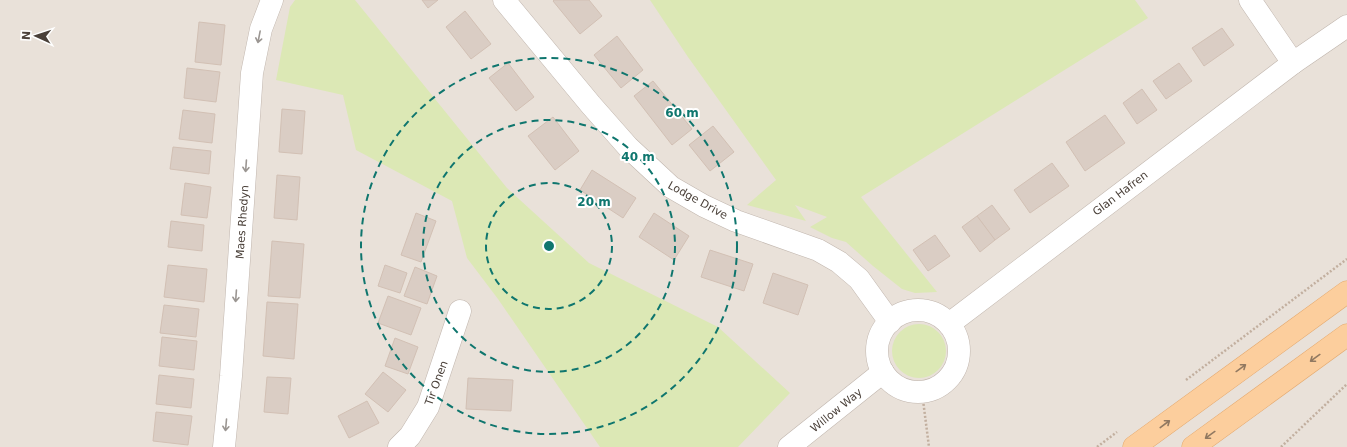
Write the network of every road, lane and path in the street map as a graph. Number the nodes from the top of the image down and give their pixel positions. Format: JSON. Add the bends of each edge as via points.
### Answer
{"nodes":[{"id":1,"x":272,"y":0,"type":"edge"},
{"id":2,"x":504,"y":0,"type":"edge"},
{"id":3,"x":1250,"y":0,"type":"edge"},
{"id":4,"x":1347,"y":26,"type":"edge"},
{"id":5,"x":1293,"y":63,"type":"junction"},
{"id":6,"x":1347,"y":259,"type":"edge"},
{"id":7,"x":1347,"y":292,"type":"edge"},
{"id":8,"x":460,"y":311,"type":"dead end"},
{"id":9,"x":890,"y":322,"type":"junction"},
{"id":10,"x":949,"y":324,"type":"junction"},
{"id":11,"x":1347,"y":335,"type":"edge"},
{"id":12,"x":883,"y":372,"type":"junction"},
{"id":13,"x":1185,"y":381,"type":"dead end"},
{"id":14,"x":1347,"y":384,"type":"edge"},
{"id":15,"x":922,"y":392,"type":"junction"},
{"id":16,"x":1122,"y":428,"type":"dead end"},
{"id":17,"x":224,"y":447,"type":"edge"},
{"id":18,"x":399,"y":447,"type":"edge"},
{"id":19,"x":789,"y":447,"type":"edge"},
{"id":20,"x":929,"y":447,"type":"edge"},
{"id":21,"x":1097,"y":447,"type":"edge"},
{"id":22,"x":1134,"y":447,"type":"edge"},
{"id":23,"x":1193,"y":447,"type":"edge"},
{"id":24,"x":1281,"y":447,"type":"edge"}],
"edges":[{"from":1,"to":17,"type":"street","name":"Maes Rhedyn","one_way":true,"via":[[261,29],[252,73]]},
{"from":2,"to":9,"type":"street","name":"Lodge Drive","via":[[590,105],[628,147],[671,187],[736,221],[818,250],[839,262],[859,279]]},
{"from":3,"to":5,"type":"street"},
{"from":4,"to":5,"type":"street","name":"Glan Hafren"},
{"from":5,"to":10,"type":"street","name":"Glan Hafren"},
{"from":6,"to":13,"type":"path"},
{"from":22,"to":7,"type":"main road","one_way":true},
{"from":8,"to":18,"type":"street","name":"Tir Onen","via":[[428,407],[410,436]]},
{"from":9,"to":10,"type":"street","via":[[913,311],[926,311],[939,316]]},
{"from":9,"to":12,"type":"street","via":[[882,333],[878,346]]},
{"from":10,"to":15,"type":"street","via":[[956,335],[959,347],[954,372],[934,389]]},
{"from":11,"to":23,"type":"main road","one_way":true},
{"from":12,"to":15,"type":"street","via":[[892,383],[901,388],[911,392]]},
{"from":12,"to":19,"type":"street","name":"Willow Way"},
{"from":14,"to":24,"type":"path"},
{"from":15,"to":20,"type":"path"},
{"from":16,"to":21,"type":"path"}]}
